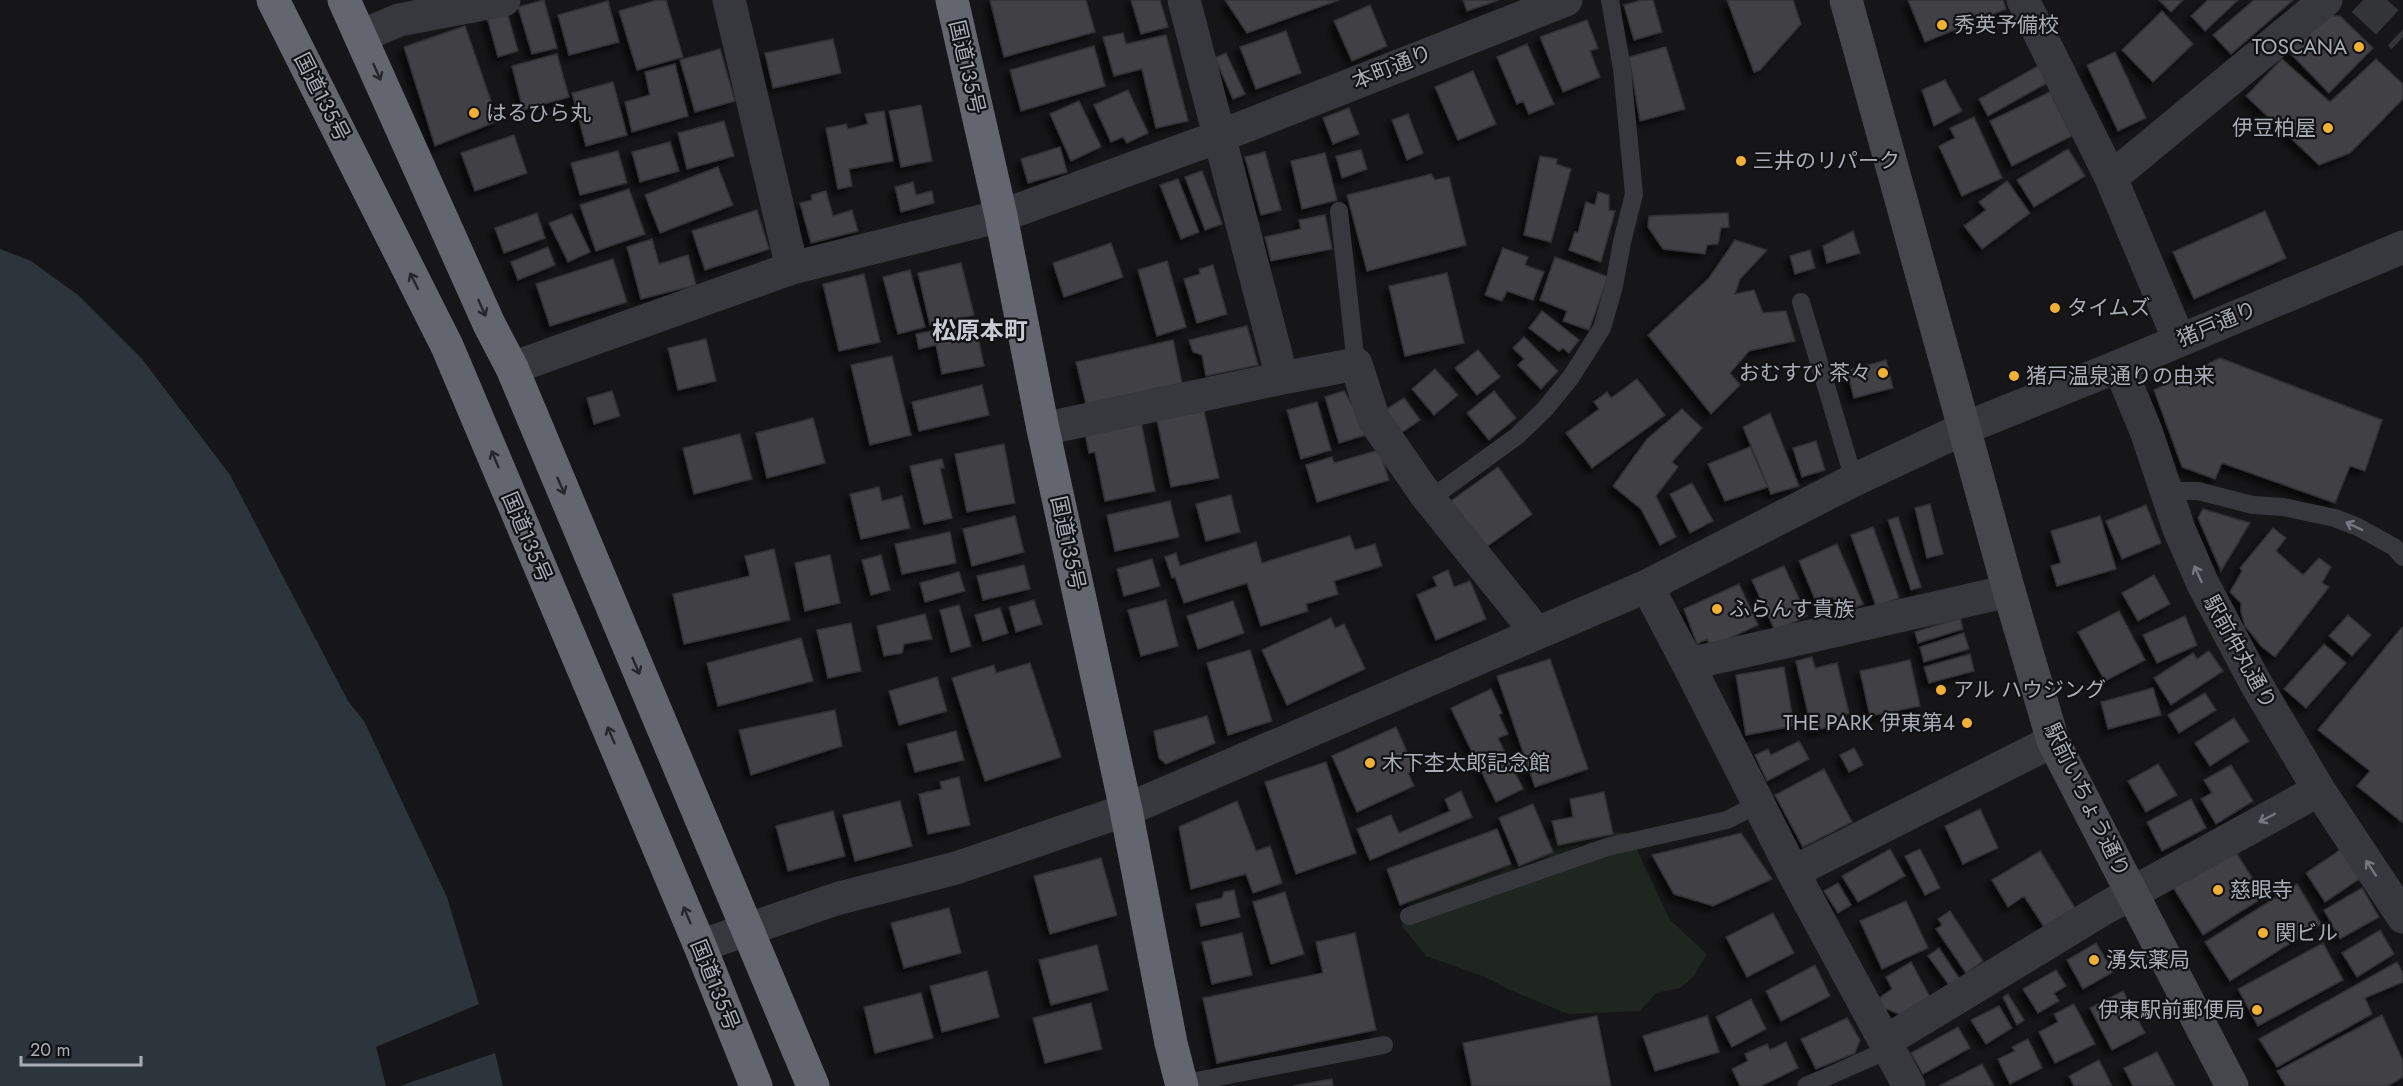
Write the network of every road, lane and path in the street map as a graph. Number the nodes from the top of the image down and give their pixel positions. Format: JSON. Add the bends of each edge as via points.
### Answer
{"nodes":[{"id":1,"x":273,"y":0,"type":"edge"},
{"id":2,"x":344,"y":0,"type":"edge"},
{"id":3,"x":504,"y":0,"type":"edge"},
{"id":4,"x":729,"y":0,"type":"edge"},
{"id":5,"x":952,"y":0,"type":"edge"},
{"id":6,"x":1184,"y":0,"type":"edge"},
{"id":7,"x":1566,"y":0,"type":"edge"},
{"id":8,"x":1610,"y":0,"type":"edge"},
{"id":9,"x":1846,"y":0,"type":"edge"},
{"id":10,"x":2023,"y":0,"type":"edge"},
{"id":11,"x":2326,"y":0,"type":"edge"},
{"id":12,"x":361,"y":36,"type":"junction"},
{"id":13,"x":1218,"y":136,"type":"junction"},
{"id":14,"x":2111,"y":178,"type":"junction"},
{"id":15,"x":1339,"y":210,"type":"dead end"},
{"id":16,"x":1001,"y":216,"type":"junction"},
{"id":17,"x":2403,"y":247,"type":"edge"},
{"id":18,"x":792,"y":267,"type":"junction"},
{"id":19,"x":1802,"y":302,"type":"dead end"},
{"id":20,"x":2179,"y":340,"type":"junction"},
{"id":21,"x":1356,"y":364,"type":"junction"},
{"id":22,"x":2119,"y":366,"type":"junction"},
{"id":23,"x":512,"y":369,"type":"junction"},
{"id":24,"x":1282,"y":378,"type":"junction"},
{"id":25,"x":1965,"y":428,"type":"junction"},
{"id":26,"x":1043,"y":429,"type":"junction"},
{"id":27,"x":1854,"y":480,"type":"junction"},
{"id":28,"x":2166,"y":491,"type":"junction"},
{"id":29,"x":1430,"y":499,"type":"junction"},
{"id":30,"x":2403,"y":557,"type":"edge"},
{"id":31,"x":1647,"y":586,"type":"junction"},
{"id":32,"x":2009,"y":591,"type":"junction"},
{"id":33,"x":1537,"y":633,"type":"junction"},
{"id":34,"x":1688,"y":664,"type":"junction"},
{"id":35,"x":2054,"y":741,"type":"junction"},
{"id":36,"x":2319,"y":790,"type":"junction"},
{"id":37,"x":1758,"y":804,"type":"junction"},
{"id":38,"x":1126,"y":810,"type":"junction"},
{"id":39,"x":1793,"y":872,"type":"junction"},
{"id":40,"x":2132,"y":893,"type":"junction"},
{"id":41,"x":1409,"y":916,"type":"dead end"},
{"id":42,"x":2403,"y":917,"type":"edge"},
{"id":43,"x":747,"y":931,"type":"junction"},
{"id":44,"x":700,"y":946,"type":"junction"},
{"id":45,"x":1384,"y":1045,"type":"dead end"},
{"id":46,"x":1888,"y":1045,"type":"junction"},
{"id":47,"x":1181,"y":1085,"type":"edge"},
{"id":48,"x":2230,"y":1085,"type":"edge"},
{"id":49,"x":756,"y":1086,"type":"edge"},
{"id":50,"x":813,"y":1086,"type":"edge"},
{"id":51,"x":1806,"y":1086,"type":"edge"},
{"id":52,"x":1909,"y":1086,"type":"edge"}],
"edges":[{"from":44,"to":1,"type":"highway","name":"国道135号","one_way":true,"via":[[447,346]]},
{"from":2,"to":12,"type":"highway"},
{"from":3,"to":12,"type":"street","via":[[399,20]]},
{"from":4,"to":18,"type":"street"},
{"from":5,"to":16,"type":"highway","name":"国道135号"},
{"from":6,"to":13,"type":"street"},
{"from":7,"to":13,"type":"street","name":"本町通り"},
{"from":8,"to":29,"type":"lane","via":[[1622,69],[1634,194],[1602,328],[1545,409],[1517,436]]},
{"from":9,"to":25,"type":"street","name":"駅前いちょう通り"},
{"from":10,"to":14,"type":"street"},
{"from":11,"to":14,"type":"street"},
{"from":12,"to":23,"type":"highway","one_way":true},
{"from":13,"to":16,"type":"street","name":"本町通り"},
{"from":13,"to":24,"type":"street"},
{"from":14,"to":20,"type":"street"},
{"from":15,"to":21,"type":"lane"},
{"from":16,"to":18,"type":"street","name":"本町通り"},
{"from":16,"to":26,"type":"highway","name":"国道135号"},
{"from":17,"to":20,"type":"street","name":"猪戸通り"},
{"from":18,"to":23,"type":"street","name":"本町通り"},
{"from":19,"to":27,"type":"lane"},
{"from":20,"to":22,"type":"street","name":"猪戸通り"},
{"from":21,"to":24,"type":"street"},
{"from":21,"to":29,"type":"street","via":[[1374,420]]},
{"from":22,"to":25,"type":"street","name":"猪戸通り"},
{"from":22,"to":28,"type":"street","name":"駅前仲丸通り"},
{"from":23,"to":43,"type":"highway","one_way":true},
{"from":24,"to":26,"type":"street"},
{"from":25,"to":27,"type":"street","name":"猪戸通り"},
{"from":25,"to":32,"type":"street","name":"駅前いちょう通り"},
{"from":26,"to":38,"type":"highway","name":"国道135号"},
{"from":27,"to":31,"type":"street","name":"猪戸通り"},
{"from":30,"to":28,"type":"lane","one_way":true,"via":[[2394,547],[2335,518],[2253,505],[2198,491]]},
{"from":36,"to":28,"type":"street","name":"駅前仲丸通り","one_way":true,"via":[[2203,584]]},
{"from":29,"to":33,"type":"street"},
{"from":31,"to":33,"type":"street","name":"猪戸通り"},
{"from":31,"to":34,"type":"street"},
{"from":32,"to":34,"type":"street"},
{"from":32,"to":35,"type":"street","name":"駅前いちょう通り"},
{"from":33,"to":38,"type":"street","name":"猪戸通り"},
{"from":34,"to":37,"type":"street"},
{"from":35,"to":39,"type":"street"},
{"from":35,"to":40,"type":"street","name":"駅前いちょう通り"},
{"from":36,"to":40,"type":"street","one_way":true},
{"from":42,"to":36,"type":"street","name":"駅前仲丸通り","one_way":true},
{"from":37,"to":39,"type":"street"},
{"from":37,"to":41,"type":"lane","via":[[1727,820],[1607,847]]},
{"from":38,"to":43,"type":"street","name":"猪戸通り","via":[[956,868],[836,899]]},
{"from":38,"to":47,"type":"highway","name":"国道135号"},
{"from":39,"to":46,"type":"street"},
{"from":40,"to":46,"type":"street"},
{"from":40,"to":48,"type":"street","name":"駅前いちょう通り"},
{"from":43,"to":44,"type":"street","name":"猪戸通り"},
{"from":43,"to":50,"type":"highway"},
{"from":44,"to":49,"type":"highway","name":"国道135号"},
{"from":45,"to":47,"type":"lane"},
{"from":46,"to":51,"type":"lane","via":[[1848,1069]]},
{"from":46,"to":52,"type":"street"}]}
